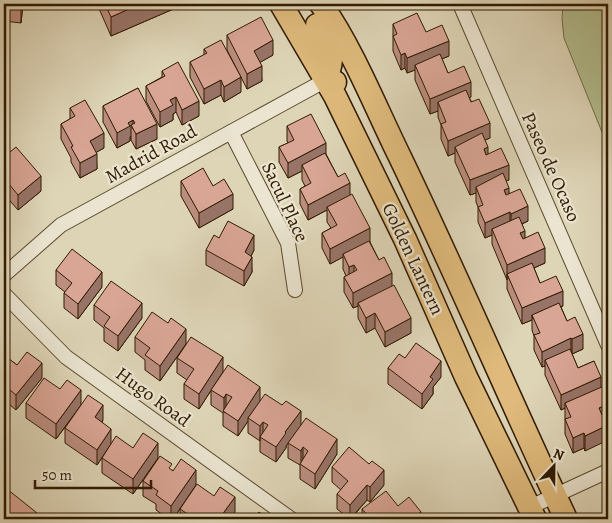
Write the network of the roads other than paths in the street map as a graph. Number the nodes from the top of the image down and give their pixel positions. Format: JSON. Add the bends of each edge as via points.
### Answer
{"nodes":[{"id":1,"x":281,"y":4,"type":"edge"},
{"id":2,"x":308,"y":4,"type":"edge"},
{"id":3,"x":321,"y":4,"type":"edge"},
{"id":4,"x":460,"y":4,"type":"edge"},
{"id":5,"x":326,"y":80,"type":"junction"},
{"id":6,"x":231,"y":132,"type":"junction"},
{"id":7,"x":415,"y":188,"type":"junction"},
{"id":8,"x":4,"y":275,"type":"edge"},
{"id":9,"x":295,"y":290,"type":"dead end"},
{"id":10,"x":4,"y":294,"type":"edge"},
{"id":11,"x":608,"y":345,"type":"edge"},
{"id":12,"x":608,"y":471,"type":"edge"},
{"id":13,"x":555,"y":496,"type":"junction"},
{"id":14,"x":532,"y":513,"type":"edge"},
{"id":15,"x":291,"y":519,"type":"edge"},
{"id":16,"x":566,"y":519,"type":"edge"}],
"edges":[{"from":1,"to":5,"type":"main road","name":"Golden Lantern"},
{"from":2,"to":5,"type":"main road","via":[[331,52],[332,64]]},
{"from":3,"to":7,"type":"main road","name":"Golden Lantern","via":[[355,64]]},
{"from":4,"to":11,"type":"street","name":"Paseo de Ocaso"},
{"from":5,"to":6,"type":"street","name":"Madrid Road"},
{"from":5,"to":7,"type":"main road","via":[[345,85],[360,99],[399,183]]},
{"from":5,"to":14,"type":"main road","name":"Golden Lantern","via":[[405,238],[466,377]]},
{"from":6,"to":8,"type":"street","name":"Madrid Road","via":[[61,225]]},
{"from":6,"to":9,"type":"street","name":"Sacul Place","via":[[288,243]]},
{"from":7,"to":13,"type":"main road","name":"Golden Lantern"},
{"from":10,"to":15,"type":"street","name":"Hugo Road","via":[[66,357]]},
{"from":12,"to":13,"type":"street"},
{"from":13,"to":14,"type":"street"},
{"from":13,"to":16,"type":"main road","name":"Golden Lantern"}]}
